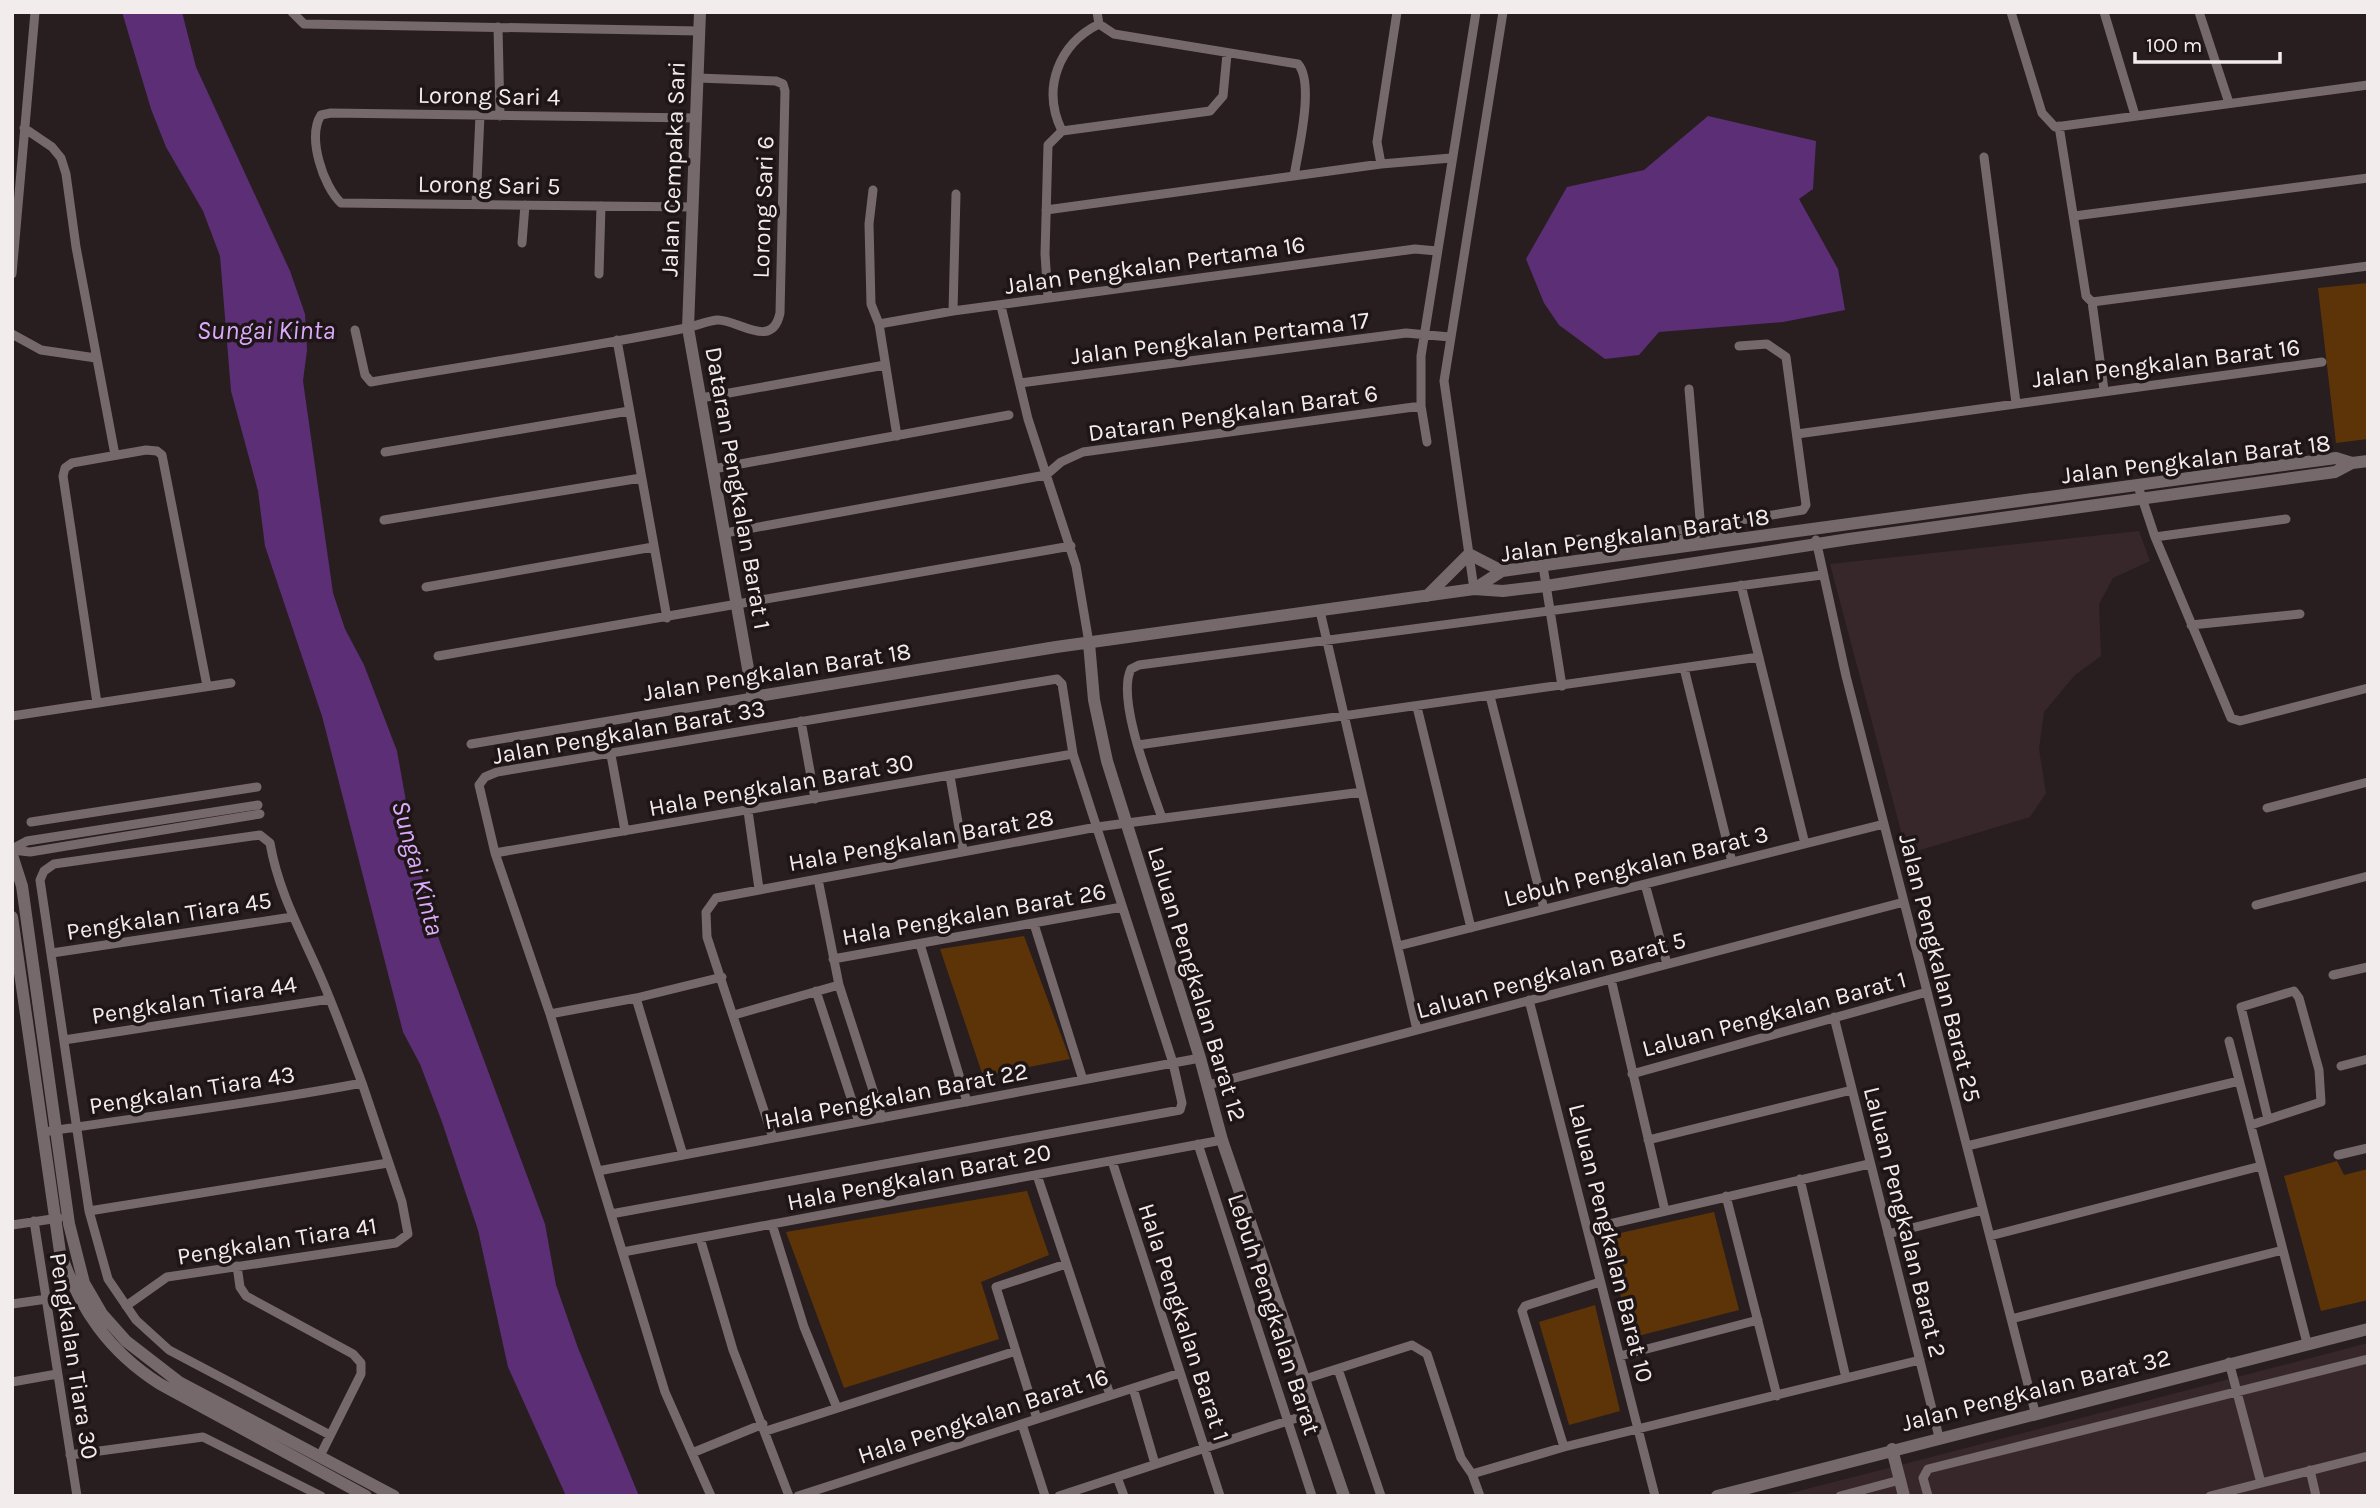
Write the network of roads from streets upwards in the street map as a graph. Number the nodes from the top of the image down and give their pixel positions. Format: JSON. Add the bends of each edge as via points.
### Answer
{"nodes":[{"id":1,"x":35,"y":12,"type":"edge"},
{"id":2,"x":292,"y":12,"type":"edge"},
{"id":3,"x":700,"y":12,"type":"edge"},
{"id":4,"x":1097,"y":12,"type":"edge"},
{"id":5,"x":1397,"y":12,"type":"edge"},
{"id":6,"x":1476,"y":12,"type":"edge"},
{"id":7,"x":1503,"y":12,"type":"edge"},
{"id":8,"x":2011,"y":12,"type":"edge"},
{"id":9,"x":2104,"y":12,"type":"edge"},
{"id":10,"x":2199,"y":12,"type":"edge"},
{"id":11,"x":1099,"y":24,"type":"junction"},
{"id":12,"x":498,"y":27,"type":"junction"},
{"id":13,"x":699,"y":31,"type":"junction"},
{"id":14,"x":1227,"y":54,"type":"junction"},
{"id":15,"x":698,"y":78,"type":"junction"},
{"id":16,"x":2368,"y":85,"type":"edge"},
{"id":17,"x":2229,"y":103,"type":"junction"},
{"id":18,"x":2136,"y":115,"type":"junction"},
{"id":19,"x":480,"y":116,"type":"junction"},
{"id":20,"x":500,"y":116,"type":"junction"},
{"id":21,"x":696,"y":118,"type":"junction"},
{"id":22,"x":2057,"y":126,"type":"junction"},
{"id":23,"x":24,"y":128,"type":"junction"},
{"id":24,"x":1062,"y":131,"type":"junction"},
{"id":25,"x":318,"y":152,"type":"joint"},
{"id":26,"x":1983,"y":157,"type":"dead end"},
{"id":27,"x":1451,"y":158,"type":"junction"},
{"id":28,"x":1381,"y":164,"type":"junction"},
{"id":29,"x":1294,"y":176,"type":"junction"},
{"id":30,"x":2368,"y":177,"type":"edge"},
{"id":31,"x":873,"y":190,"type":"dead end"},
{"id":32,"x":956,"y":194,"type":"dead end"},
{"id":33,"x":476,"y":204,"type":"junction"},
{"id":34,"x":524,"y":205,"type":"junction"},
{"id":35,"x":601,"y":206,"type":"junction"},
{"id":36,"x":693,"y":207,"type":"junction"},
{"id":37,"x":1046,"y":210,"type":"junction"},
{"id":38,"x":2074,"y":216,"type":"junction"},
{"id":39,"x":522,"y":243,"type":"dead end"},
{"id":40,"x":1437,"y":251,"type":"junction"},
{"id":41,"x":2368,"y":266,"type":"edge"},
{"id":42,"x":12,"y":274,"type":"edge"},
{"id":43,"x":599,"y":274,"type":"dead end"},
{"id":44,"x":1048,"y":298,"type":"junction"},
{"id":45,"x":2090,"y":302,"type":"junction"},
{"id":46,"x":1001,"y":306,"type":"junction"},
{"id":47,"x":953,"y":311,"type":"junction"},
{"id":48,"x":879,"y":324,"type":"junction"},
{"id":49,"x":688,"y":328,"type":"junction"},
{"id":50,"x":355,"y":330,"type":"dead end"},
{"id":51,"x":12,"y":334,"type":"edge"},
{"id":52,"x":1426,"y":335,"type":"junction"},
{"id":53,"x":1450,"y":337,"type":"junction"},
{"id":54,"x":617,"y":340,"type":"junction"},
{"id":55,"x":1739,"y":346,"type":"dead end"},
{"id":56,"x":96,"y":358,"type":"junction"},
{"id":57,"x":2322,"y":362,"type":"dead end"},
{"id":58,"x":886,"y":365,"type":"junction"},
{"id":59,"x":1020,"y":383,"type":"junction"},
{"id":60,"x":1689,"y":389,"type":"dead end"},
{"id":61,"x":2104,"y":390,"type":"junction"},
{"id":62,"x":701,"y":398,"type":"junction"},
{"id":63,"x":2015,"y":403,"type":"junction"},
{"id":64,"x":1421,"y":406,"type":"junction"},
{"id":65,"x":629,"y":411,"type":"junction"},
{"id":66,"x":1009,"y":415,"type":"dead end"},
{"id":67,"x":1797,"y":434,"type":"junction"},
{"id":68,"x":897,"y":436,"type":"junction"},
{"id":69,"x":1427,"y":442,"type":"dead end"},
{"id":70,"x":385,"y":452,"type":"dead end"},
{"id":71,"x":115,"y":455,"type":"junction"},
{"id":72,"x":2368,"y":461,"type":"edge"},
{"id":73,"x":713,"y":469,"type":"junction"},
{"id":74,"x":1046,"y":475,"type":"junction"},
{"id":75,"x":641,"y":478,"type":"junction"},
{"id":76,"x":2140,"y":493,"type":"junction"},
{"id":77,"x":2286,"y":519,"type":"dead end"},
{"id":78,"x":384,"y":520,"type":"dead end"},
{"id":79,"x":1701,"y":526,"type":"junction"},
{"id":80,"x":1815,"y":531,"type":"junction"},
{"id":81,"x":725,"y":533,"type":"junction"},
{"id":82,"x":2155,"y":537,"type":"junction"},
{"id":83,"x":1578,"y":539,"type":"dead end"},
{"id":84,"x":1753,"y":539,"type":"junction"},
{"id":85,"x":1817,"y":545,"type":"junction"},
{"id":86,"x":1702,"y":546,"type":"junction"},
{"id":87,"x":653,"y":547,"type":"junction"},
{"id":88,"x":1071,"y":547,"type":"junction"},
{"id":89,"x":1653,"y":552,"type":"junction"},
{"id":90,"x":1469,"y":554,"type":"junction"},
{"id":91,"x":1742,"y":558,"type":"junction"},
{"id":92,"x":1543,"y":566,"type":"junction"},
{"id":93,"x":1667,"y":568,"type":"junction"},
{"id":94,"x":1502,"y":571,"type":"junction"},
{"id":95,"x":1822,"y":575,"type":"junction"},
{"id":96,"x":1741,"y":585,"type":"junction"},
{"id":97,"x":1546,"y":586,"type":"junction"},
{"id":98,"x":426,"y":587,"type":"dead end"},
{"id":99,"x":1474,"y":589,"type":"junction"},
{"id":100,"x":1427,"y":596,"type":"junction"},
{"id":101,"x":737,"y":603,"type":"junction"},
{"id":102,"x":1320,"y":611,"type":"junction"},
{"id":103,"x":1550,"y":611,"type":"junction"},
{"id":104,"x":2300,"y":614,"type":"dead end"},
{"id":105,"x":667,"y":618,"type":"junction"},
{"id":106,"x":2191,"y":625,"type":"junction"},
{"id":107,"x":1327,"y":641,"type":"junction"},
{"id":108,"x":1089,"y":643,"type":"junction"},
{"id":109,"x":438,"y":656,"type":"dead end"},
{"id":110,"x":1759,"y":657,"type":"junction"},
{"id":111,"x":1684,"y":668,"type":"junction"},
{"id":112,"x":231,"y":683,"type":"dead end"},
{"id":113,"x":1562,"y":686,"type":"junction"},
{"id":114,"x":207,"y":687,"type":"junction"},
{"id":115,"x":2368,"y":688,"type":"edge"},
{"id":116,"x":1490,"y":696,"type":"junction"},
{"id":117,"x":753,"y":697,"type":"junction"},
{"id":118,"x":97,"y":703,"type":"junction"},
{"id":119,"x":1418,"y":707,"type":"junction"},
{"id":120,"x":12,"y":716,"type":"edge"},
{"id":121,"x":1345,"y":717,"type":"junction"},
{"id":122,"x":801,"y":721,"type":"junction"},
{"id":123,"x":471,"y":744,"type":"dead end"},
{"id":124,"x":1138,"y":745,"type":"junction"},
{"id":125,"x":1073,"y":754,"type":"junction"},
{"id":126,"x":611,"y":755,"type":"junction"},
{"id":127,"x":950,"y":776,"type":"junction"},
{"id":128,"x":2368,"y":782,"type":"edge"},
{"id":129,"x":257,"y":787,"type":"dead end"},
{"id":130,"x":1362,"y":792,"type":"junction"},
{"id":131,"x":815,"y":799,"type":"junction"},
{"id":132,"x":149,"y":804,"type":"junction"},
{"id":133,"x":2267,"y":808,"type":"dead end"},
{"id":134,"x":259,"y":810,"type":"dead end"},
{"id":135,"x":748,"y":811,"type":"junction"},
{"id":136,"x":1162,"y":818,"type":"junction"},
{"id":137,"x":32,"y":822,"type":"dead end"},
{"id":138,"x":1127,"y":823,"type":"junction"},
{"id":139,"x":1884,"y":824,"type":"junction"},
{"id":140,"x":153,"y":827,"type":"junction"},
{"id":141,"x":1097,"y":827,"type":"junction"},
{"id":142,"x":625,"y":831,"type":"junction"},
{"id":143,"x":1805,"y":844,"type":"junction"},
{"id":144,"x":12,"y":851,"type":"edge"},
{"id":145,"x":963,"y":852,"type":"junction"},
{"id":146,"x":495,"y":853,"type":"junction"},
{"id":147,"x":1732,"y":862,"type":"junction"},
{"id":148,"x":2368,"y":876,"type":"edge"},
{"id":149,"x":818,"y":880,"type":"junction"},
{"id":150,"x":1645,"y":884,"type":"junction"},
{"id":151,"x":759,"y":889,"type":"junction"},
{"id":152,"x":1904,"y":902,"type":"junction"},
{"id":153,"x":2256,"y":905,"type":"dead end"},
{"id":154,"x":1122,"y":907,"type":"junction"},
{"id":155,"x":1544,"y":909,"type":"junction"},
{"id":156,"x":12,"y":916,"type":"edge"},
{"id":157,"x":292,"y":917,"type":"junction"},
{"id":158,"x":1034,"y":924,"type":"junction"},
{"id":159,"x":1471,"y":928,"type":"junction"},
{"id":160,"x":920,"y":944,"type":"junction"},
{"id":161,"x":1398,"y":946,"type":"junction"},
{"id":162,"x":52,"y":953,"type":"junction"},
{"id":163,"x":833,"y":959,"type":"junction"},
{"id":164,"x":1667,"y":964,"type":"junction"},
{"id":165,"x":2368,"y":967,"type":"edge"},
{"id":166,"x":2333,"y":975,"type":"dead end"},
{"id":167,"x":722,"y":977,"type":"junction"},
{"id":168,"x":1611,"y":979,"type":"junction"},
{"id":169,"x":839,"y":985,"type":"junction"},
{"id":170,"x":816,"y":991,"type":"junction"},
{"id":171,"x":1927,"y":992,"type":"junction"},
{"id":172,"x":636,"y":998,"type":"junction"},
{"id":173,"x":330,"y":999,"type":"junction"},
{"id":174,"x":1529,"y":1000,"type":"junction"},
{"id":175,"x":550,"y":1014,"type":"junction"},
{"id":176,"x":734,"y":1015,"type":"junction"},
{"id":177,"x":1834,"y":1017,"type":"junction"},
{"id":178,"x":1417,"y":1030,"type":"junction"},
{"id":179,"x":64,"y":1040,"type":"junction"},
{"id":180,"x":2229,"y":1041,"type":"dead end"},
{"id":181,"x":1200,"y":1058,"type":"junction"},
{"id":182,"x":2368,"y":1059,"type":"edge"},
{"id":183,"x":1173,"y":1063,"type":"junction"},
{"id":184,"x":2341,"y":1066,"type":"dead end"},
{"id":185,"x":1632,"y":1073,"type":"junction"},
{"id":186,"x":1083,"y":1080,"type":"junction"},
{"id":187,"x":2239,"y":1081,"type":"junction"},
{"id":188,"x":362,"y":1083,"type":"junction"},
{"id":189,"x":1208,"y":1085,"type":"junction"},
{"id":190,"x":1852,"y":1090,"type":"junction"},
{"id":191,"x":967,"y":1102,"type":"junction"},
{"id":192,"x":882,"y":1118,"type":"junction"},
{"id":193,"x":2268,"y":1119,"type":"junction"},
{"id":194,"x":859,"y":1122,"type":"junction"},
{"id":195,"x":2251,"y":1125,"type":"junction"},
{"id":196,"x":78,"y":1126,"type":"junction"},
{"id":197,"x":55,"y":1130,"type":"junction"},
{"id":198,"x":41,"y":1132,"type":"junction"},
{"id":199,"x":773,"y":1138,"type":"junction"},
{"id":200,"x":1222,"y":1140,"type":"junction"},
{"id":201,"x":1648,"y":1140,"type":"junction"},
{"id":202,"x":1198,"y":1144,"type":"junction"},
{"id":203,"x":1967,"y":1146,"type":"junction"},
{"id":204,"x":2368,"y":1148,"type":"edge"},
{"id":205,"x":683,"y":1155,"type":"junction"},
{"id":206,"x":2338,"y":1155,"type":"dead end"},
{"id":207,"x":1112,"y":1161,"type":"junction"},
{"id":208,"x":388,"y":1163,"type":"junction"},
{"id":209,"x":1869,"y":1164,"type":"junction"},
{"id":210,"x":2261,"y":1166,"type":"junction"},
{"id":211,"x":598,"y":1171,"type":"junction"},
{"id":212,"x":1037,"y":1175,"type":"junction"},
{"id":213,"x":1800,"y":1179,"type":"junction"},
{"id":214,"x":1726,"y":1196,"type":"junction"},
{"id":215,"x":89,"y":1210,"type":"junction"},
{"id":216,"x":1983,"y":1210,"type":"junction"},
{"id":217,"x":1665,"y":1211,"type":"junction"},
{"id":218,"x":611,"y":1214,"type":"junction"},
{"id":219,"x":61,"y":1218,"type":"junction"},
{"id":220,"x":34,"y":1222,"type":"junction"},
{"id":221,"x":772,"y":1224,"type":"junction"},
{"id":222,"x":12,"y":1225,"type":"edge"},
{"id":223,"x":1588,"y":1229,"type":"junction"},
{"id":224,"x":1888,"y":1234,"type":"junction"},
{"id":225,"x":1990,"y":1236,"type":"junction"},
{"id":226,"x":700,"y":1238,"type":"junction"},
{"id":227,"x":2283,"y":1250,"type":"junction"},
{"id":228,"x":623,"y":1252,"type":"junction"},
{"id":229,"x":1066,"y":1264,"type":"junction"},
{"id":230,"x":237,"y":1266,"type":"junction"},
{"id":231,"x":1601,"y":1282,"type":"junction"},
{"id":232,"x":47,"y":1299,"type":"junction"},
{"id":233,"x":12,"y":1304,"type":"edge"},
{"id":234,"x":126,"y":1306,"type":"junction"},
{"id":235,"x":2011,"y":1319,"type":"junction"},
{"id":236,"x":1758,"y":1320,"type":"junction"},
{"id":237,"x":2368,"y":1329,"type":"edge"},
{"id":238,"x":2308,"y":1343,"type":"junction"},
{"id":239,"x":1016,"y":1351,"type":"junction"},
{"id":240,"x":1620,"y":1356,"type":"junction"},
{"id":241,"x":2368,"y":1359,"type":"edge"},
{"id":242,"x":1920,"y":1360,"type":"junction"},
{"id":243,"x":2229,"y":1362,"type":"junction"},
{"id":244,"x":1338,"y":1369,"type":"junction"},
{"id":245,"x":1180,"y":1373,"type":"junction"},
{"id":246,"x":57,"y":1374,"type":"junction"},
{"id":247,"x":1846,"y":1378,"type":"junction"},
{"id":248,"x":1302,"y":1380,"type":"junction"},
{"id":249,"x":12,"y":1381,"type":"edge"},
{"id":250,"x":1133,"y":1388,"type":"junction"},
{"id":251,"x":2236,"y":1390,"type":"junction"},
{"id":252,"x":1110,"y":1395,"type":"junction"},
{"id":253,"x":1777,"y":1396,"type":"junction"},
{"id":254,"x":836,"y":1408,"type":"junction"},
{"id":255,"x":1315,"y":1412,"type":"junction"},
{"id":256,"x":2035,"y":1412,"type":"junction"},
{"id":257,"x":1037,"y":1419,"type":"junction"},
{"id":258,"x":1288,"y":1421,"type":"junction"},
{"id":259,"x":1022,"y":1424,"type":"junction"},
{"id":260,"x":764,"y":1427,"type":"junction"},
{"id":261,"x":1640,"y":1431,"type":"junction"},
{"id":262,"x":330,"y":1435,"type":"junction"},
{"id":263,"x":1939,"y":1437,"type":"junction"},
{"id":264,"x":1564,"y":1447,"type":"junction"},
{"id":265,"x":1205,"y":1448,"type":"junction"},
{"id":266,"x":1892,"y":1449,"type":"junction"},
{"id":267,"x":692,"y":1453,"type":"junction"},
{"id":268,"x":70,"y":1455,"type":"junction"},
{"id":269,"x":2368,"y":1455,"type":"edge"},
{"id":270,"x":320,"y":1457,"type":"junction"},
{"id":271,"x":1155,"y":1464,"type":"junction"},
{"id":272,"x":2310,"y":1470,"type":"junction"},
{"id":273,"x":1472,"y":1474,"type":"junction"},
{"id":274,"x":1117,"y":1477,"type":"junction"},
{"id":275,"x":1900,"y":1480,"type":"junction"},
{"id":276,"x":2261,"y":1483,"type":"junction"},
{"id":277,"x":1878,"y":1491,"type":"edge"},
{"id":278,"x":811,"y":1494,"type":"edge"},
{"id":279,"x":389,"y":1495,"type":"edge"},
{"id":280,"x":77,"y":1496,"type":"edge"},
{"id":281,"x":321,"y":1496,"type":"edge"},
{"id":282,"x":366,"y":1496,"type":"edge"},
{"id":283,"x":711,"y":1496,"type":"edge"},
{"id":284,"x":789,"y":1496,"type":"edge"},
{"id":285,"x":798,"y":1496,"type":"edge"},
{"id":286,"x":1045,"y":1496,"type":"edge"},
{"id":287,"x":1059,"y":1496,"type":"edge"},
{"id":288,"x":1124,"y":1496,"type":"edge"},
{"id":289,"x":1220,"y":1496,"type":"edge"},
{"id":290,"x":1312,"y":1496,"type":"edge"},
{"id":291,"x":1344,"y":1496,"type":"edge"},
{"id":292,"x":1381,"y":1496,"type":"edge"},
{"id":293,"x":1480,"y":1496,"type":"edge"},
{"id":294,"x":1655,"y":1496,"type":"edge"},
{"id":295,"x":1717,"y":1496,"type":"edge"},
{"id":296,"x":1840,"y":1496,"type":"edge"},
{"id":297,"x":1904,"y":1496,"type":"edge"},
{"id":298,"x":1928,"y":1496,"type":"edge"},
{"id":299,"x":2210,"y":1496,"type":"edge"},
{"id":300,"x":2316,"y":1496,"type":"edge"}],
"edges":[{"from":1,"to":23,"type":"street"},
{"from":2,"to":12,"type":"street","via":[[304,24]]},
{"from":3,"to":13,"type":"street","name":"Jalan Cempaka Sari"},
{"from":4,"to":11,"type":"street"},
{"from":5,"to":28,"type":"street","via":[[1377,142]]},
{"from":6,"to":27,"type":"street"},
{"from":7,"to":53,"type":"street"},
{"from":8,"to":22,"type":"street","via":[[2042,113]]},
{"from":9,"to":18,"type":"street"},
{"from":10,"to":17,"type":"street"},
{"from":11,"to":14,"type":"street","via":[[1114,34]]},
{"from":11,"to":24,"type":"street","via":[[1065,48],[1057,71],[1053,100]]},
{"from":12,"to":13,"type":"street"},
{"from":12,"to":20,"type":"street"},
{"from":13,"to":15,"type":"street","name":"Jalan Cempaka Sari"},
{"from":14,"to":24,"type":"street","via":[[1223,96],[1210,111]]},
{"from":14,"to":29,"type":"street","via":[[1280,59],[1304,70]]},
{"from":15,"to":21,"type":"street","name":"Jalan Cempaka Sari"},
{"from":15,"to":49,"type":"street","name":"Lorong Sari 6","via":[[783,84],[784,195],[778,323],[771,330],[757,331],[718,320]]},
{"from":16,"to":17,"type":"street"},
{"from":17,"to":18,"type":"street"},
{"from":18,"to":22,"type":"street"},
{"from":19,"to":20,"type":"street","name":"Lorong Sari 4"},
{"from":19,"to":25,"type":"street","name":"Lorong Sari 4","via":[[321,115],[315,124]]},
{"from":19,"to":33,"type":"street"},
{"from":20,"to":21,"type":"street","name":"Lorong Sari 4"},
{"from":21,"to":36,"type":"street","name":"Jalan Cempaka Sari"},
{"from":22,"to":38,"type":"street"},
{"from":23,"to":42,"type":"street"},
{"from":23,"to":56,"type":"street","via":[[52,147],[64,166]]},
{"from":24,"to":37,"type":"street","via":[[1048,145]]},
{"from":25,"to":33,"type":"street","name":"Lorong Sari 5","via":[[329,187],[341,203]]},
{"from":26,"to":63,"type":"street"},
{"from":27,"to":28,"type":"street"},
{"from":27,"to":40,"type":"street"},
{"from":28,"to":29,"type":"street"},
{"from":29,"to":37,"type":"street"},
{"from":30,"to":38,"type":"street"},
{"from":31,"to":48,"type":"street","via":[[871,304]]},
{"from":32,"to":47,"type":"street"},
{"from":33,"to":34,"type":"street","name":"Lorong Sari 5"},
{"from":34,"to":35,"type":"street","name":"Lorong Sari 5"},
{"from":34,"to":39,"type":"street"},
{"from":35,"to":36,"type":"street","name":"Lorong Sari 5"},
{"from":35,"to":43,"type":"street"},
{"from":36,"to":49,"type":"street","name":"Jalan Cempaka Sari"},
{"from":37,"to":44,"type":"street"},
{"from":38,"to":45,"type":"street"},
{"from":40,"to":44,"type":"street","name":"Jalan Pengkalan Pertama 16","via":[[1415,248]]},
{"from":40,"to":52,"type":"street"},
{"from":41,"to":45,"type":"street"},
{"from":44,"to":46,"type":"street","name":"Jalan Pengkalan Pertama 16"},
{"from":45,"to":61,"type":"street"},
{"from":46,"to":47,"type":"street","name":"Jalan Pengkalan Pertama 16"},
{"from":46,"to":59,"type":"street","name":"Laluan Pengkalan Barat 12"},
{"from":47,"to":48,"type":"street","name":"Jalan Pengkalan Pertama 16"},
{"from":48,"to":58,"type":"street"},
{"from":49,"to":54,"type":"street"},
{"from":49,"to":62,"type":"street","name":"Dataran Pengkalan Barat 1"},
{"from":50,"to":54,"type":"street","via":[[365,375],[371,382]]},
{"from":51,"to":56,"type":"street","via":[[41,350]]},
{"from":52,"to":53,"type":"street","name":"Jalan Pengkalan Pertama 17"},
{"from":52,"to":59,"type":"street","name":"Jalan Pengkalan Pertama 17","via":[[1406,333]]},
{"from":52,"to":64,"type":"street","via":[[1421,356]]},
{"from":53,"to":90,"type":"street","via":[[1444,381]]},
{"from":54,"to":65,"type":"street"},
{"from":55,"to":67,"type":"street","via":[[1767,344],[1786,357]]},
{"from":56,"to":71,"type":"street"},
{"from":57,"to":61,"type":"street","name":"Jalan Pengkalan Barat 16"},
{"from":58,"to":62,"type":"street"},
{"from":58,"to":68,"type":"street"},
{"from":59,"to":74,"type":"street","name":"Laluan Pengkalan Barat 12"},
{"from":60,"to":79,"type":"street"},
{"from":61,"to":63,"type":"street","name":"Jalan Pengkalan Barat 16"},
{"from":62,"to":73,"type":"street","name":"Dataran Pengkalan Barat 1"},
{"from":63,"to":67,"type":"street","name":"Jalan Pengkalan Barat 16"},
{"from":64,"to":69,"type":"street"},
{"from":64,"to":74,"type":"street","name":"Dataran Pengkalan Barat 6","via":[[1083,452]]},
{"from":65,"to":70,"type":"street"},
{"from":65,"to":75,"type":"street"},
{"from":66,"to":68,"type":"street"},
{"from":67,"to":79,"type":"street","via":[[1803,510]]},
{"from":68,"to":73,"type":"street"},
{"from":71,"to":114,"type":"street","via":[[146,450],[162,455]]},
{"from":71,"to":118,"type":"street","via":[[72,463],[63,476]]},
{"from":72,"to":76,"type":"street","name":"Jalan Pengkalan Barat 18","via":[[2334,472]]},
{"from":73,"to":81,"type":"street","name":"Dataran Pengkalan Barat 1"},
{"from":74,"to":81,"type":"street","name":"Dataran Pengkalan Barat 6"},
{"from":74,"to":88,"type":"street","name":"Laluan Pengkalan Barat 12"},
{"from":75,"to":78,"type":"street"},
{"from":75,"to":87,"type":"street"},
{"from":76,"to":80,"type":"street","name":"Jalan Pengkalan Barat 18"},
{"from":76,"to":82,"type":"street"},
{"from":76,"to":85,"type":"street","name":"Jalan Pengkalan Barat 18"},
{"from":77,"to":82,"type":"street"},
{"from":79,"to":83,"type":"street","via":[[1591,544]]},
{"from":79,"to":84,"type":"street","via":[[1717,536]]},
{"from":79,"to":86,"type":"street"},
{"from":79,"to":89,"type":"street","via":[[1684,542]]},
{"from":80,"to":84,"type":"street","name":"Jalan Pengkalan Barat 18"},
{"from":80,"to":85,"type":"street","name":"Jalan Pengkalan Barat 25"},
{"from":81,"to":101,"type":"street","name":"Dataran Pengkalan Barat 1"},
{"from":82,"to":106,"type":"street"},
{"from":84,"to":86,"type":"street","name":"Jalan Pengkalan Barat 18"},
{"from":85,"to":91,"type":"street","name":"Jalan Pengkalan Barat 18"},
{"from":85,"to":95,"type":"street","name":"Jalan Pengkalan Barat 25"},
{"from":86,"to":89,"type":"street","name":"Jalan Pengkalan Barat 18"},
{"from":86,"to":91,"type":"street"},
{"from":86,"to":93,"type":"street","via":[[1694,557]]},
{"from":87,"to":98,"type":"street"},
{"from":87,"to":105,"type":"street"},
{"from":88,"to":101,"type":"street"},
{"from":88,"to":108,"type":"street","name":"Laluan Pengkalan Barat 12"},
{"from":89,"to":92,"type":"street","name":"Jalan Pengkalan Barat 18"},
{"from":90,"to":94,"type":"street"},
{"from":90,"to":99,"type":"street"},
{"from":90,"to":100,"type":"street"},
{"from":91,"to":93,"type":"street","name":"Jalan Pengkalan Barat 18"},
{"from":92,"to":94,"type":"street","name":"Jalan Pengkalan Barat 18"},
{"from":92,"to":97,"type":"street"},
{"from":93,"to":97,"type":"street","name":"Jalan Pengkalan Barat 18"},
{"from":94,"to":99,"type":"street","name":"Jalan Pengkalan Barat 18"},
{"from":95,"to":96,"type":"street"},
{"from":95,"to":139,"type":"street","name":"Jalan Pengkalan Barat 25"},
{"from":96,"to":103,"type":"street"},
{"from":96,"to":110,"type":"street"},
{"from":97,"to":99,"type":"street","name":"Jalan Pengkalan Barat 18"},
{"from":97,"to":103,"type":"street"},
{"from":99,"to":100,"type":"street","name":"Jalan Pengkalan Barat 18"},
{"from":100,"to":102,"type":"street","name":"Jalan Pengkalan Barat 18"},
{"from":101,"to":105,"type":"street"},
{"from":101,"to":117,"type":"street","name":"Dataran Pengkalan Barat 1"},
{"from":102,"to":107,"type":"street"},
{"from":102,"to":108,"type":"street","name":"Jalan Pengkalan Barat 18"},
{"from":103,"to":107,"type":"street"},
{"from":103,"to":113,"type":"street"},
{"from":104,"to":106,"type":"street"},
{"from":105,"to":109,"type":"street"},
{"from":106,"to":115,"type":"street","via":[[2231,718],[2240,721]]},
{"from":107,"to":121,"type":"street"},
{"from":107,"to":124,"type":"street","via":[[1131,669],[1127,681]]},
{"from":108,"to":117,"type":"street","name":"Jalan Pengkalan Barat 18"},
{"from":108,"to":138,"type":"street","name":"Laluan Pengkalan Barat 12","via":[[1094,700]]},
{"from":110,"to":111,"type":"street"},
{"from":110,"to":143,"type":"street"},
{"from":111,"to":113,"type":"street"},
{"from":111,"to":147,"type":"street"},
{"from":112,"to":114,"type":"street"},
{"from":113,"to":116,"type":"street"},
{"from":114,"to":118,"type":"street"},
{"from":116,"to":119,"type":"street"},
{"from":116,"to":155,"type":"street"},
{"from":117,"to":123,"type":"street","name":"Jalan Pengkalan Barat 18"},
{"from":118,"to":120,"type":"street"},
{"from":119,"to":121,"type":"street"},
{"from":119,"to":159,"type":"street"},
{"from":121,"to":124,"type":"street"},
{"from":121,"to":130,"type":"street"},
{"from":122,"to":125,"type":"street","name":"Jalan Pengkalan Barat 33","via":[[1052,678],[1062,684]]},
{"from":122,"to":126,"type":"street","name":"Jalan Pengkalan Barat 33"},
{"from":122,"to":131,"type":"street"},
{"from":124,"to":136,"type":"street"},
{"from":125,"to":127,"type":"street","name":"Hala Pengkalan Barat 30"},
{"from":125,"to":141,"type":"street"},
{"from":126,"to":142,"type":"street"},
{"from":126,"to":146,"type":"street","name":"Jalan Pengkalan Barat 33","via":[[485,777],[479,785]]},
{"from":127,"to":131,"type":"street","name":"Hala Pengkalan Barat 30"},
{"from":127,"to":145,"type":"street"},
{"from":128,"to":133,"type":"street"},
{"from":129,"to":132,"type":"street"},
{"from":130,"to":136,"type":"street","name":"Hala Pengkalan Barat 28"},
{"from":130,"to":161,"type":"street"},
{"from":131,"to":135,"type":"street","name":"Hala Pengkalan Barat 30"},
{"from":132,"to":137,"type":"street"},
{"from":132,"to":140,"type":"street"},
{"from":134,"to":140,"type":"street"},
{"from":135,"to":142,"type":"street","name":"Hala Pengkalan Barat 30"},
{"from":135,"to":151,"type":"street"},
{"from":136,"to":138,"type":"street","name":"Hala Pengkalan Barat 28"},
{"from":138,"to":141,"type":"street","name":"Hala Pengkalan Barat 28"},
{"from":138,"to":181,"type":"street","name":"Laluan Pengkalan Barat 12"},
{"from":139,"to":143,"type":"street","name":"Lebuh Pengkalan Barat 3"},
{"from":139,"to":152,"type":"street","name":"Jalan Pengkalan Barat 25"},
{"from":140,"to":144,"type":"street","via":[[27,841]]},
{"from":141,"to":145,"type":"street","name":"Hala Pengkalan Barat 28"},
{"from":141,"to":154,"type":"street"},
{"from":142,"to":146,"type":"street","name":"Hala Pengkalan Barat 30"},
{"from":143,"to":147,"type":"street","name":"Lebuh Pengkalan Barat 3"},
{"from":144,"to":197,"type":"street","via":[[22,886]]},
{"from":145,"to":149,"type":"street","name":"Hala Pengkalan Barat 28"},
{"from":146,"to":175,"type":"street","name":"Jalan Pengkalan Barat 33"},
{"from":147,"to":150,"type":"street","name":"Lebuh Pengkalan Barat 3"},
{"from":148,"to":153,"type":"street"},
{"from":149,"to":151,"type":"street","name":"Hala Pengkalan Barat 28"},
{"from":149,"to":163,"type":"street"},
{"from":150,"to":155,"type":"street","name":"Lebuh Pengkalan Barat 3"},
{"from":150,"to":164,"type":"street"},
{"from":151,"to":167,"type":"street","name":"Hala Pengkalan Barat 28","via":[[722,895],[711,903],[705,923]]},
{"from":152,"to":164,"type":"street","name":"Laluan Pengkalan Barat 5"},
{"from":152,"to":171,"type":"street","name":"Jalan Pengkalan Barat 25"},
{"from":154,"to":158,"type":"street","name":"Hala Pengkalan Barat 26"},
{"from":154,"to":183,"type":"street"},
{"from":155,"to":159,"type":"street","name":"Lebuh Pengkalan Barat 3"},
{"from":156,"to":198,"type":"street"},
{"from":157,"to":162,"type":"street","name":"Pengkalan Tiara 45"},
{"from":157,"to":162,"type":"street","via":[[275,873],[270,843],[260,835],[54,864],[40,880]]},
{"from":157,"to":173,"type":"street"},
{"from":158,"to":160,"type":"street","name":"Hala Pengkalan Barat 26"},
{"from":158,"to":186,"type":"street"},
{"from":159,"to":161,"type":"street","name":"Lebuh Pengkalan Barat 3"},
{"from":160,"to":163,"type":"street","name":"Hala Pengkalan Barat 26"},
{"from":160,"to":191,"type":"street"},
{"from":161,"to":178,"type":"street"},
{"from":162,"to":179,"type":"street"},
{"from":163,"to":169,"type":"street"},
{"from":164,"to":168,"type":"street","name":"Laluan Pengkalan Barat 5"},
{"from":165,"to":166,"type":"street"},
{"from":167,"to":172,"type":"street"},
{"from":167,"to":176,"type":"street"},
{"from":168,"to":174,"type":"street","name":"Laluan Pengkalan Barat 5"},
{"from":168,"to":185,"type":"street"},
{"from":169,"to":170,"type":"street"},
{"from":169,"to":192,"type":"street"},
{"from":170,"to":176,"type":"street"},
{"from":170,"to":194,"type":"street"},
{"from":171,"to":177,"type":"street","name":"Laluan Pengkalan Barat 1"},
{"from":171,"to":203,"type":"street","name":"Jalan Pengkalan Barat 25"},
{"from":172,"to":175,"type":"street"},
{"from":172,"to":205,"type":"street"},
{"from":173,"to":179,"type":"street","name":"Pengkalan Tiara 44"},
{"from":173,"to":188,"type":"street"},
{"from":174,"to":178,"type":"street","name":"Laluan Pengkalan Barat 5"},
{"from":174,"to":223,"type":"street","name":"Laluan Pengkalan Barat 10"},
{"from":175,"to":211,"type":"street","name":"Jalan Pengkalan Barat 33"},
{"from":176,"to":199,"type":"street"},
{"from":177,"to":185,"type":"street","name":"Laluan Pengkalan Barat 1"},
{"from":177,"to":190,"type":"street","name":"Laluan Pengkalan Barat 2"},
{"from":178,"to":189,"type":"street","name":"Laluan Pengkalan Barat 5"},
{"from":179,"to":196,"type":"street"},
{"from":180,"to":187,"type":"street"},
{"from":181,"to":183,"type":"street","name":"Hala Pengkalan Barat 22"},
{"from":181,"to":189,"type":"street","name":"Laluan Pengkalan Barat 12"},
{"from":182,"to":184,"type":"street"},
{"from":183,"to":186,"type":"street","name":"Hala Pengkalan Barat 22"},
{"from":183,"to":218,"type":"street","via":[[1180,1110]]},
{"from":185,"to":201,"type":"street"},
{"from":186,"to":191,"type":"street","name":"Hala Pengkalan Barat 22"},
{"from":187,"to":195,"type":"street"},
{"from":187,"to":203,"type":"street"},
{"from":188,"to":196,"type":"street","name":"Pengkalan Tiara 43"},
{"from":188,"to":208,"type":"street"},
{"from":189,"to":200,"type":"street","name":"Laluan Pengkalan Barat 12"},
{"from":190,"to":201,"type":"street"},
{"from":190,"to":209,"type":"street","name":"Laluan Pengkalan Barat 2"},
{"from":191,"to":192,"type":"street","name":"Hala Pengkalan Barat 22"},
{"from":192,"to":194,"type":"street","name":"Hala Pengkalan Barat 22"},
{"from":193,"to":193,"type":"street","via":[[2241,1007],[2294,991],[2319,1070],[2322,1098],[2318,1106]]},
{"from":193,"to":195,"type":"street"},
{"from":194,"to":199,"type":"street","name":"Hala Pengkalan Barat 22"},
{"from":195,"to":210,"type":"street"},
{"from":196,"to":197,"type":"street","name":"Pengkalan Tiara 43"},
{"from":196,"to":215,"type":"street"},
{"from":197,"to":198,"type":"street","name":"Pengkalan Tiara 43"},
{"from":197,"to":219,"type":"street"},
{"from":198,"to":219,"type":"street"},
{"from":199,"to":205,"type":"street","name":"Hala Pengkalan Barat 22"},
{"from":200,"to":202,"type":"street","name":"Hala Pengkalan Barat 20"},
{"from":200,"to":248,"type":"street","name":"Laluan Pengkalan Barat 12"},
{"from":201,"to":217,"type":"street"},
{"from":202,"to":207,"type":"street","name":"Hala Pengkalan Barat 20"},
{"from":202,"to":258,"type":"street","name":"Lebuh Pengkalan Barat"},
{"from":203,"to":216,"type":"street","name":"Jalan Pengkalan Barat 25"},
{"from":204,"to":206,"type":"street"},
{"from":205,"to":211,"type":"street","name":"Hala Pengkalan Barat 22"},
{"from":207,"to":212,"type":"street","name":"Hala Pengkalan Barat 20"},
{"from":207,"to":245,"type":"street","name":"Hala Pengkalan Barat 1"},
{"from":208,"to":215,"type":"street"},
{"from":208,"to":230,"type":"street","name":"Pengkalan Tiara 41","via":[[402,1202],[408,1234],[404,1239]]},
{"from":209,"to":213,"type":"street"},
{"from":209,"to":224,"type":"street","name":"Laluan Pengkalan Barat 2"},
{"from":210,"to":225,"type":"street"},
{"from":210,"to":227,"type":"street"},
{"from":211,"to":218,"type":"street","name":"Jalan Pengkalan Barat 33"},
{"from":212,"to":221,"type":"street","name":"Hala Pengkalan Barat 20"},
{"from":212,"to":229,"type":"street"},
{"from":213,"to":214,"type":"street"},
{"from":213,"to":247,"type":"street"},
{"from":214,"to":217,"type":"street"},
{"from":214,"to":236,"type":"street"},
{"from":215,"to":234,"type":"street","via":[[108,1279]]},
{"from":216,"to":224,"type":"street"},
{"from":216,"to":225,"type":"street","name":"Jalan Pengkalan Barat 25"},
{"from":217,"to":223,"type":"street"},
{"from":218,"to":228,"type":"street","name":"Jalan Pengkalan Barat 33"},
{"from":219,"to":220,"type":"street"},
{"from":219,"to":270,"type":"street","via":[[84,1283],[102,1314],[126,1341],[179,1381]]},
{"from":219,"to":282,"type":"street","via":[[60,1252],[73,1288],[110,1345],[134,1367]]},
{"from":220,"to":222,"type":"street"},
{"from":220,"to":232,"type":"street","name":"Pengkalan Tiara 30"},
{"from":221,"to":226,"type":"street","name":"Hala Pengkalan Barat 20"},
{"from":221,"to":254,"type":"street","via":[[804,1327]]},
{"from":223,"to":231,"type":"street","name":"Laluan Pengkalan Barat 10"},
{"from":224,"to":242,"type":"street","name":"Laluan Pengkalan Barat 2"},
{"from":225,"to":235,"type":"street","name":"Jalan Pengkalan Barat 25"},
{"from":226,"to":228,"type":"street","name":"Hala Pengkalan Barat 20"},
{"from":226,"to":260,"type":"street","via":[[733,1350]]},
{"from":227,"to":235,"type":"street"},
{"from":227,"to":238,"type":"street"},
{"from":228,"to":267,"type":"street","name":"Jalan Pengkalan Barat 33","via":[[665,1392]]},
{"from":229,"to":239,"type":"street","via":[[996,1287]]},
{"from":229,"to":252,"type":"street"},
{"from":230,"to":234,"type":"street","name":"Pengkalan Tiara 41","via":[[167,1277]]},
{"from":230,"to":262,"type":"street","via":[[246,1296],[359,1358],[362,1369]]},
{"from":231,"to":240,"type":"street","name":"Laluan Pengkalan Barat 10"},
{"from":231,"to":264,"type":"street","via":[[1525,1306],[1522,1311]]},
{"from":232,"to":233,"type":"street"},
{"from":232,"to":246,"type":"street","name":"Pengkalan Tiara 30"},
{"from":234,"to":262,"type":"street","via":[[169,1350]]},
{"from":235,"to":256,"type":"street","name":"Jalan Pengkalan Barat 25"},
{"from":236,"to":240,"type":"street"},
{"from":236,"to":253,"type":"street"},
{"from":237,"to":238,"type":"street","name":"Jalan Pengkalan Barat 32"},
{"from":238,"to":243,"type":"street","name":"Jalan Pengkalan Barat 32"},
{"from":239,"to":254,"type":"street"},
{"from":239,"to":257,"type":"street"},
{"from":240,"to":261,"type":"street","name":"Laluan Pengkalan Barat 10"},
{"from":241,"to":251,"type":"street"},
{"from":242,"to":247,"type":"street"},
{"from":242,"to":263,"type":"street","name":"Laluan Pengkalan Barat 2"},
{"from":243,"to":251,"type":"street"},
{"from":243,"to":256,"type":"street","name":"Jalan Pengkalan Barat 32"},
{"from":244,"to":248,"type":"street"},
{"from":244,"to":273,"type":"street","via":[[1412,1345],[1423,1349],[1461,1458]]},
{"from":244,"to":292,"type":"street"},
{"from":245,"to":250,"type":"street","name":"Hala Pengkalan Barat 16"},
{"from":245,"to":265,"type":"street","name":"Hala Pengkalan Barat 1"},
{"from":246,"to":249,"type":"street"},
{"from":246,"to":268,"type":"street","name":"Pengkalan Tiara 30"},
{"from":247,"to":253,"type":"street"},
{"from":248,"to":255,"type":"street","name":"Laluan Pengkalan Barat 12"},
{"from":250,"to":252,"type":"street","name":"Hala Pengkalan Barat 16"},
{"from":250,"to":271,"type":"street"},
{"from":251,"to":276,"type":"street"},
{"from":251,"to":298,"type":"street","via":[[1928,1469],[1923,1478]]},
{"from":252,"to":257,"type":"street","name":"Hala Pengkalan Barat 16"},
{"from":253,"to":261,"type":"street"},
{"from":254,"to":260,"type":"street"},
{"from":255,"to":258,"type":"street"},
{"from":255,"to":291,"type":"street","name":"Laluan Pengkalan Barat 12"},
{"from":256,"to":263,"type":"street","name":"Jalan Pengkalan Barat 32"},
{"from":257,"to":259,"type":"street","name":"Hala Pengkalan Barat 16"},
{"from":258,"to":265,"type":"street"},
{"from":258,"to":290,"type":"street","name":"Lebuh Pengkalan Barat"},
{"from":259,"to":278,"type":"street","name":"Hala Pengkalan Barat 16"},
{"from":259,"to":286,"type":"street"},
{"from":260,"to":267,"type":"street"},
{"from":260,"to":284,"type":"street"},
{"from":261,"to":264,"type":"street"},
{"from":261,"to":294,"type":"street","name":"Laluan Pengkalan Barat 10"},
{"from":262,"to":270,"type":"street"},
{"from":263,"to":266,"type":"street","name":"Jalan Pengkalan Barat 32"},
{"from":264,"to":273,"type":"street"},
{"from":265,"to":271,"type":"street"},
{"from":265,"to":289,"type":"street","name":"Hala Pengkalan Barat 1"},
{"from":266,"to":275,"type":"street"},
{"from":266,"to":295,"type":"street","name":"Jalan Pengkalan Barat 32"},
{"from":267,"to":283,"type":"street","name":"Jalan Pengkalan Barat 33"},
{"from":268,"to":280,"type":"street","name":"Pengkalan Tiara 30"},
{"from":268,"to":281,"type":"street","via":[[203,1437]]},
{"from":269,"to":272,"type":"street"},
{"from":270,"to":279,"type":"street"},
{"from":271,"to":274,"type":"street"},
{"from":272,"to":276,"type":"street"},
{"from":272,"to":300,"type":"street"},
{"from":273,"to":293,"type":"street"},
{"from":274,"to":287,"type":"street"},
{"from":274,"to":288,"type":"street"},
{"from":275,"to":277,"type":"street"},
{"from":275,"to":297,"type":"street"},
{"from":276,"to":299,"type":"street"},
{"from":277,"to":296,"type":"street"},
{"from":278,"to":285,"type":"street","name":"Hala Pengkalan Barat 16"}]}
